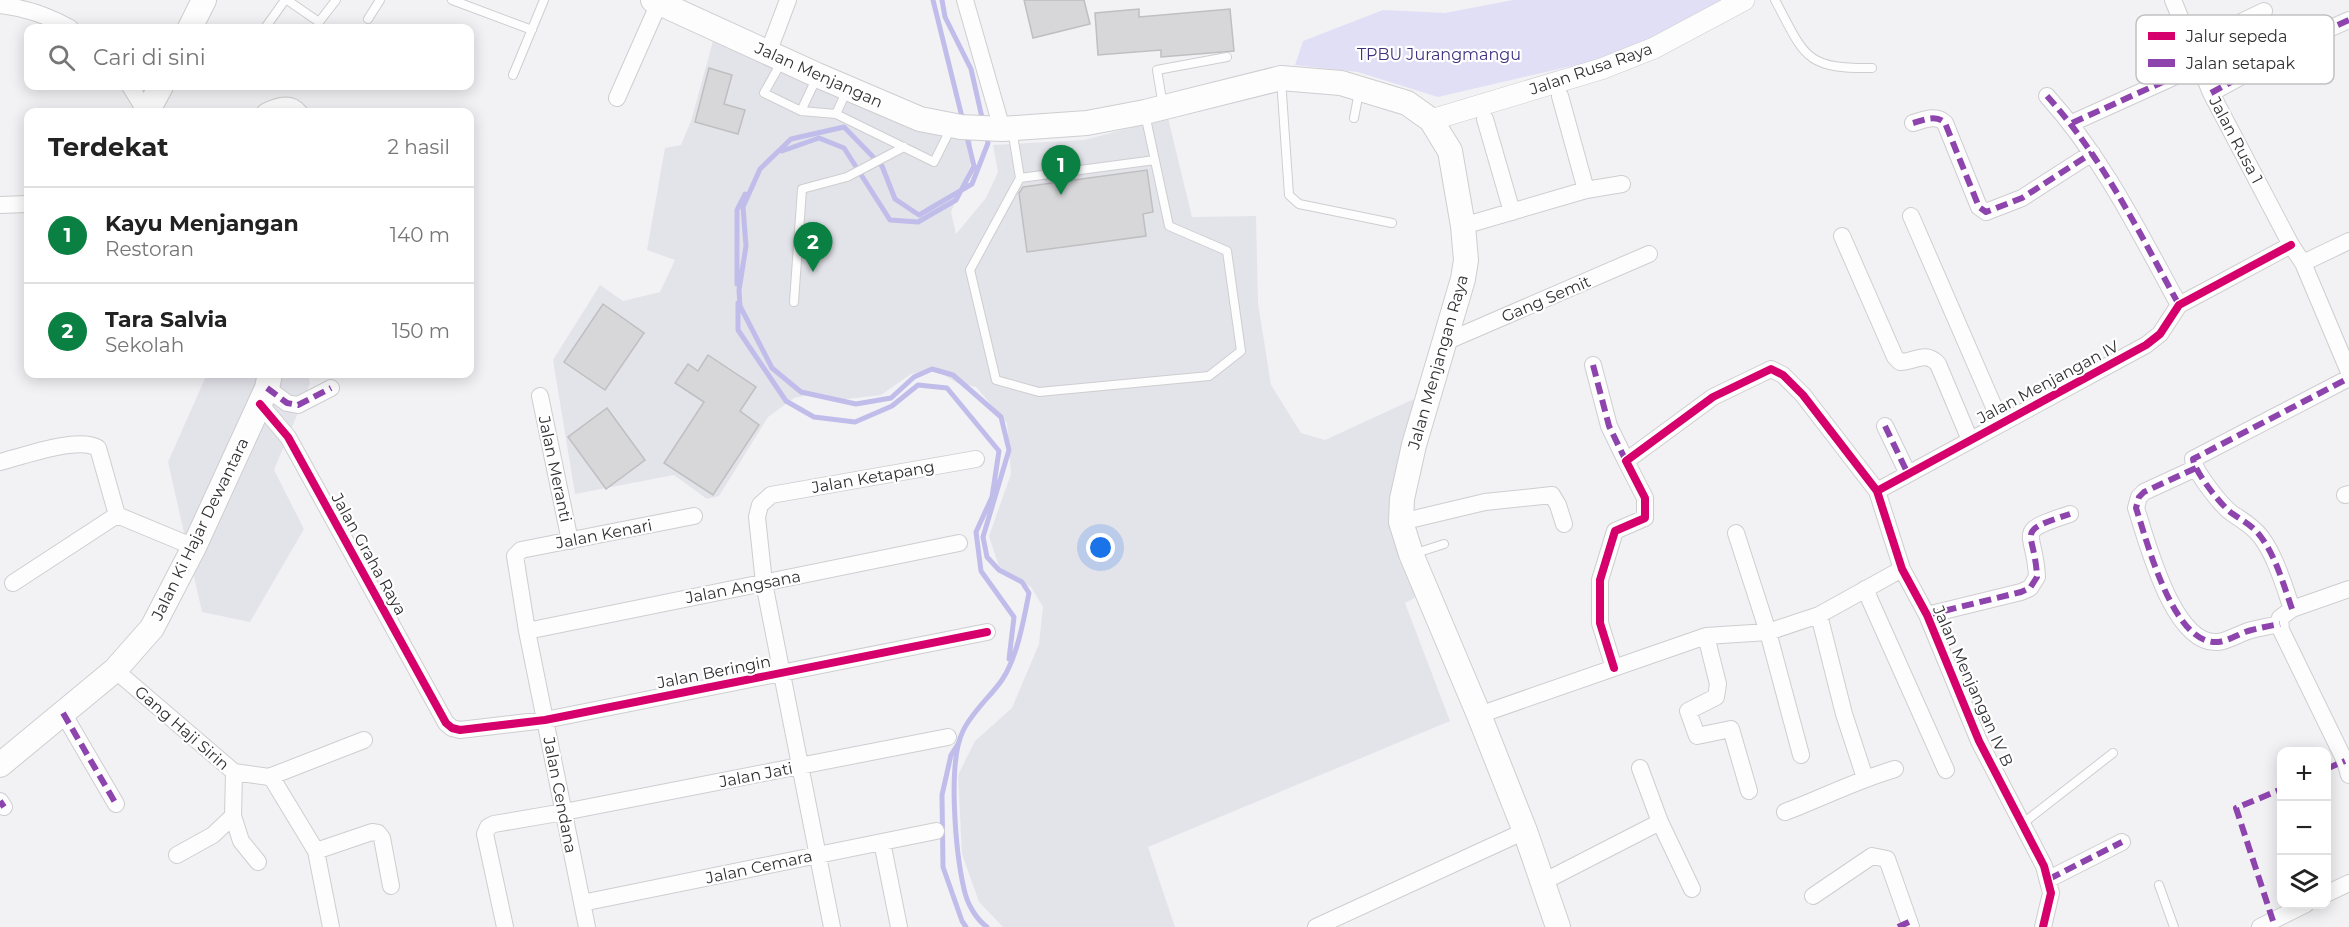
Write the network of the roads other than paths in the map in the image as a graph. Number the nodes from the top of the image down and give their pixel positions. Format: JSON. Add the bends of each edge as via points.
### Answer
{"nodes":[{"id":1,"x":204,"y":0,"type":"edge"},
{"id":2,"x":286,"y":0,"type":"edge"},
{"id":3,"x":336,"y":0,"type":"edge"},
{"id":4,"x":380,"y":0,"type":"edge"},
{"id":5,"x":452,"y":0,"type":"edge"},
{"id":6,"x":544,"y":0,"type":"edge"},
{"id":7,"x":788,"y":0,"type":"edge"},
{"id":8,"x":965,"y":0,"type":"edge"},
{"id":9,"x":1744,"y":0,"type":"edge"},
{"id":10,"x":1775,"y":0,"type":"edge"},
{"id":11,"x":2172,"y":0,"type":"edge"},
{"id":12,"x":656,"y":1,"type":"edge"},
{"id":13,"x":0,"y":5,"type":"edge"},
{"id":14,"x":2264,"y":11,"type":"dead end"},
{"id":15,"x":2178,"y":15,"type":"edge"},
{"id":16,"x":2256,"y":15,"type":"edge"},
{"id":17,"x":368,"y":19,"type":"dead end"},
{"id":18,"x":2349,"y":20,"type":"edge"},
{"id":19,"x":63,"y":24,"type":"edge"},
{"id":20,"x":192,"y":24,"type":"edge"},
{"id":21,"x":268,"y":24,"type":"edge"},
{"id":22,"x":2334,"y":27,"type":"edge"},
{"id":23,"x":532,"y":30,"type":"junction"},
{"id":24,"x":775,"y":56,"type":"junction"},
{"id":25,"x":1227,"y":57,"type":"dead end"},
{"id":26,"x":1872,"y":69,"type":"dead end"},
{"id":27,"x":513,"y":75,"type":"dead end"},
{"id":28,"x":817,"y":75,"type":"junction"},
{"id":29,"x":1281,"y":78,"type":"junction"},
{"id":30,"x":2158,"y":84,"type":"edge"},
{"id":31,"x":2207,"y":84,"type":"edge"},
{"id":32,"x":2227,"y":84,"type":"edge"},
{"id":33,"x":847,"y":88,"type":"junction"},
{"id":34,"x":1360,"y":88,"type":"junction"},
{"id":35,"x":133,"y":90,"type":"edge"},
{"id":36,"x":159,"y":90,"type":"edge"},
{"id":37,"x":2211,"y":93,"type":"junction"},
{"id":38,"x":1560,"y":96,"type":"dead end"},
{"id":39,"x":2047,"y":96,"type":"dead end"},
{"id":40,"x":617,"y":98,"type":"dead end"},
{"id":41,"x":144,"y":108,"type":"edge"},
{"id":42,"x":149,"y":108,"type":"edge"},
{"id":43,"x":274,"y":108,"type":"edge"},
{"id":44,"x":296,"y":108,"type":"edge"},
{"id":45,"x":1154,"y":109,"type":"junction"},
{"id":46,"x":801,"y":111,"type":"junction"},
{"id":47,"x":836,"y":114,"type":"junction"},
{"id":48,"x":1354,"y":118,"type":"dead end"},
{"id":49,"x":1485,"y":119,"type":"dead end"},
{"id":50,"x":1431,"y":120,"type":"junction"},
{"id":51,"x":1913,"y":123,"type":"dead end"},
{"id":52,"x":2072,"y":123,"type":"junction"},
{"id":53,"x":957,"y":127,"type":"junction"},
{"id":54,"x":1001,"y":129,"type":"junction"},
{"id":55,"x":904,"y":147,"type":"junction"},
{"id":56,"x":2092,"y":153,"type":"junction"},
{"id":57,"x":1155,"y":160,"type":"junction"},
{"id":58,"x":1020,"y":178,"type":"junction"},
{"id":59,"x":1622,"y":184,"type":"dead end"},
{"id":60,"x":1586,"y":190,"type":"junction"},
{"id":61,"x":24,"y":204,"type":"edge"},
{"id":62,"x":0,"y":205,"type":"edge"},
{"id":63,"x":1512,"y":212,"type":"junction"},
{"id":64,"x":1911,"y":216,"type":"dead end"},
{"id":65,"x":1392,"y":223,"type":"dead end"},
{"id":66,"x":1463,"y":226,"type":"junction"},
{"id":67,"x":1842,"y":236,"type":"dead end"},
{"id":68,"x":2349,"y":241,"type":"edge"},
{"id":69,"x":2291,"y":245,"type":"junction"},
{"id":70,"x":1649,"y":254,"type":"dead end"},
{"id":71,"x":2303,"y":263,"type":"junction"},
{"id":72,"x":794,"y":302,"type":"dead end"},
{"id":73,"x":2179,"y":305,"type":"junction"},
{"id":74,"x":1443,"y":343,"type":"junction"},
{"id":75,"x":1593,"y":365,"type":"dead end"},
{"id":76,"x":2349,"y":372,"type":"edge"},
{"id":77,"x":2349,"y":378,"type":"edge"},
{"id":78,"x":266,"y":388,"type":"edge"},
{"id":79,"x":331,"y":388,"type":"dead end"},
{"id":80,"x":540,"y":396,"type":"dead end"},
{"id":81,"x":2001,"y":423,"type":"junction"},
{"id":82,"x":1885,"y":426,"type":"dead end"},
{"id":83,"x":1970,"y":440,"type":"junction"},
{"id":84,"x":976,"y":459,"type":"dead end"},
{"id":85,"x":1626,"y":461,"type":"junction"},
{"id":86,"x":0,"y":462,"type":"edge"},
{"id":87,"x":2196,"y":468,"type":"junction"},
{"id":88,"x":1908,"y":474,"type":"junction"},
{"id":89,"x":1877,"y":491,"type":"junction"},
{"id":90,"x":2070,"y":514,"type":"dead end"},
{"id":91,"x":117,"y":515,"type":"junction"},
{"id":92,"x":694,"y":516,"type":"dead end"},
{"id":93,"x":1401,"y":522,"type":"junction"},
{"id":94,"x":1564,"y":524,"type":"dead end"},
{"id":95,"x":1736,"y":533,"type":"dead end"},
{"id":96,"x":570,"y":541,"type":"junction"},
{"id":97,"x":960,"y":543,"type":"dead end"},
{"id":98,"x":1444,"y":544,"type":"dead end"},
{"id":99,"x":194,"y":548,"type":"junction"},
{"id":100,"x":1411,"y":554,"type":"junction"},
{"id":101,"x":515,"y":556,"type":"joint"},
{"id":102,"x":1902,"y":569,"type":"junction"},
{"id":103,"x":13,"y":583,"type":"dead end"},
{"id":104,"x":764,"y":583,"type":"junction"},
{"id":105,"x":1865,"y":589,"type":"junction"},
{"id":106,"x":2349,"y":589,"type":"edge"},
{"id":107,"x":2292,"y":609,"type":"junction"},
{"id":108,"x":1820,"y":615,"type":"junction"},
{"id":109,"x":1927,"y":615,"type":"junction"},
{"id":110,"x":2280,"y":624,"type":"junction"},
{"id":111,"x":527,"y":631,"type":"junction"},
{"id":112,"x":987,"y":632,"type":"dead end"},
{"id":113,"x":1768,"y":632,"type":"junction"},
{"id":114,"x":1706,"y":636,"type":"junction"},
{"id":115,"x":1614,"y":668,"type":"junction"},
{"id":116,"x":115,"y":670,"type":"junction"},
{"id":117,"x":782,"y":673,"type":"junction"},
{"id":118,"x":63,"y":713,"type":"junction"},
{"id":119,"x":1479,"y":715,"type":"junction"},
{"id":120,"x":545,"y":720,"type":"junction"},
{"id":121,"x":446,"y":723,"type":"joint"},
{"id":122,"x":948,"y":737,"type":"dead end"},
{"id":123,"x":364,"y":740,"type":"dead end"},
{"id":124,"x":2113,"y":753,"type":"dead end"},
{"id":125,"x":1802,"y":755,"type":"dead end"},
{"id":126,"x":0,"y":765,"type":"edge"},
{"id":127,"x":2348,"y":765,"type":"edge"},
{"id":128,"x":800,"y":766,"type":"junction"},
{"id":129,"x":1640,"y":768,"type":"dead end"},
{"id":130,"x":1895,"y":770,"type":"dead end"},
{"id":131,"x":1946,"y":770,"type":"dead end"},
{"id":132,"x":234,"y":772,"type":"junction"},
{"id":133,"x":268,"y":777,"type":"junction"},
{"id":134,"x":1865,"y":778,"type":"junction"},
{"id":135,"x":1749,"y":791,"type":"dead end"},
{"id":136,"x":116,"y":804,"type":"dead end"},
{"id":137,"x":1785,"y":812,"type":"dead end"},
{"id":138,"x":564,"y":813,"type":"junction"},
{"id":139,"x":232,"y":816,"type":"junction"},
{"id":140,"x":1660,"y":822,"type":"junction"},
{"id":141,"x":2022,"y":824,"type":"junction"},
{"id":142,"x":936,"y":831,"type":"dead end"},
{"id":143,"x":1525,"y":831,"type":"junction"},
{"id":144,"x":882,"y":842,"type":"junction"},
{"id":145,"x":2122,"y":842,"type":"dead end"},
{"id":146,"x":316,"y":851,"type":"junction"},
{"id":147,"x":177,"y":855,"type":"dead end"},
{"id":148,"x":818,"y":855,"type":"junction"},
{"id":149,"x":258,"y":862,"type":"dead end"},
{"id":150,"x":2049,"y":879,"type":"junction"},
{"id":151,"x":1543,"y":882,"type":"junction"},
{"id":152,"x":2349,"y":883,"type":"edge"},
{"id":153,"x":2159,"y":885,"type":"dead end"},
{"id":154,"x":392,"y":886,"type":"dead end"},
{"id":155,"x":1692,"y":889,"type":"dead end"},
{"id":156,"x":2331,"y":892,"type":"edge"},
{"id":157,"x":1813,"y":896,"type":"dead end"},
{"id":158,"x":582,"y":903,"type":"junction"},
{"id":159,"x":2296,"y":909,"type":"edge"},
{"id":160,"x":1906,"y":925,"type":"edge"},
{"id":161,"x":331,"y":927,"type":"edge"},
{"id":162,"x":505,"y":927,"type":"edge"},
{"id":163,"x":586,"y":927,"type":"edge"},
{"id":164,"x":832,"y":927,"type":"edge"},
{"id":165,"x":899,"y":927,"type":"edge"},
{"id":166,"x":1316,"y":927,"type":"edge"},
{"id":167,"x":1558,"y":927,"type":"edge"},
{"id":168,"x":2043,"y":927,"type":"edge"},
{"id":169,"x":2174,"y":927,"type":"edge"},
{"id":170,"x":2260,"y":927,"type":"edge"}],
"edges":[{"from":1,"to":20,"type":"main road"},
{"from":2,"to":3,"type":"lane","via":[[319,22]]},
{"from":2,"to":21,"type":"lane"},
{"from":4,"to":17,"type":"lane"},
{"from":5,"to":23,"type":"lane"},
{"from":6,"to":23,"type":"lane"},
{"from":7,"to":24,"type":"street"},
{"from":8,"to":54,"type":"street"},
{"from":9,"to":50,"type":"street","name":"Jalan Rusa Raya","via":[[1654,48],[1601,69]]},
{"from":10,"to":26,"type":"lane","via":[[1808,56],[1827,66]]},
{"from":11,"to":15,"type":"street","name":"Jalan Rusa 1"},
{"from":12,"to":24,"type":"main road","name":"Jalan Menjangan"},
{"from":12,"to":40,"type":"street"},
{"from":13,"to":19,"type":"street","via":[[25,8]]},
{"from":14,"to":16,"type":"street"},
{"from":18,"to":22,"type":"street"},
{"from":23,"to":27,"type":"lane"},
{"from":24,"to":28,"type":"main road","name":"Jalan Menjangan"},
{"from":24,"to":46,"type":"lane","via":[[764,93]]},
{"from":25,"to":45,"type":"lane","via":[[1157,69]]},
{"from":28,"to":33,"type":"main road","name":"Jalan Menjangan"},
{"from":28,"to":46,"type":"lane"},
{"from":29,"to":34,"type":"main road","name":"Jalan Menjangan Raya"},
{"from":29,"to":45,"type":"main road","name":"Jalan Menjangan Raya"},
{"from":29,"to":65,"type":"lane","via":[[1290,195],[1299,204]]},
{"from":30,"to":52,"type":"street"},
{"from":31,"to":37,"type":"street","name":"Jalan Rusa 1"},
{"from":32,"to":37,"type":"street"},
{"from":33,"to":47,"type":"lane"},
{"from":33,"to":53,"type":"main road","name":"Jalan Menjangan","via":[[920,119]]},
{"from":34,"to":48,"type":"lane"},
{"from":34,"to":50,"type":"main road","name":"Jalan Menjangan Raya","via":[[1407,103]]},
{"from":35,"to":41,"type":"street"},
{"from":36,"to":42,"type":"main road"},
{"from":37,"to":69,"type":"street","name":"Jalan Rusa 1"},
{"from":38,"to":60,"type":"street"},
{"from":39,"to":52,"type":"street"},
{"from":43,"to":44,"type":"street"},
{"from":45,"to":54,"type":"main road","name":"Jalan Menjangan Raya","via":[[1087,123]]},
{"from":45,"to":57,"type":"lane"},
{"from":46,"to":47,"type":"lane"},
{"from":47,"to":55,"type":"lane"},
{"from":49,"to":63,"type":"street"},
{"from":50,"to":66,"type":"main road","name":"Jalan Menjangan Raya","via":[[1450,151]]},
{"from":51,"to":56,"type":"street","via":[[1941,118],[1979,207],[1986,212],[2022,198]]},
{"from":52,"to":56,"type":"street"},
{"from":53,"to":54,"type":"main road","name":"Jalan Menjangan"},
{"from":53,"to":55,"type":"lane","via":[[934,162]]},
{"from":54,"to":58,"type":"lane"},
{"from":55,"to":72,"type":"lane","via":[[847,177],[802,189]]},
{"from":56,"to":73,"type":"street","via":[[2106,171]]},
{"from":57,"to":58,"type":"lane"},
{"from":57,"to":58,"type":"lane","via":[[1169,226],[1227,251],[1241,351],[1209,376],[1039,392],[996,380],[970,270]]},
{"from":59,"to":60,"type":"street"},
{"from":60,"to":63,"type":"street"},
{"from":61,"to":62,"type":"street"},
{"from":63,"to":66,"type":"street"},
{"from":64,"to":81,"type":"street"},
{"from":66,"to":74,"type":"main road","name":"Jalan Menjangan Raya","via":[[1466,260]]},
{"from":67,"to":83,"type":"street","via":[[1895,357],[1907,362],[1923,356],[1938,364]]},
{"from":68,"to":71,"type":"street"},
{"from":69,"to":71,"type":"street","name":"Jalan Rusa 1"},
{"from":69,"to":73,"type":"street","name":"Jalan Menjangan IV"},
{"from":70,"to":74,"type":"street","name":"Gang Semit"},
{"from":71,"to":76,"type":"street","name":"Jalan Rusa 1"},
{"from":73,"to":81,"type":"street","name":"Jalan Menjangan IV","via":[[2160,334],[2146,345]]},
{"from":74,"to":93,"type":"main road","name":"Jalan Menjangan Raya","via":[[1412,456]]},
{"from":75,"to":85,"type":"street","via":[[1609,426]]},
{"from":77,"to":87,"type":"street","via":[[2195,457]]},
{"from":78,"to":79,"type":"street","via":[[287,403],[298,405]]},
{"from":78,"to":99,"type":"main road","name":"Jalan Ki Hajar Dewantara"},
{"from":78,"to":121,"type":"street","name":"Jalan Graha Raya","via":[[288,437]]},
{"from":80,"to":96,"type":"street","name":"Jalan Meranti"},
{"from":81,"to":83,"type":"street","name":"Jalan Menjangan IV"},
{"from":82,"to":88,"type":"street"},
{"from":83,"to":88,"type":"street","name":"Jalan Menjangan IV"},
{"from":84,"to":104,"type":"street","name":"Jalan Ketapang","via":[[771,495],[760,505],[757,517]]},
{"from":85,"to":89,"type":"street","via":[[1713,397],[1771,369],[1803,395]]},
{"from":85,"to":115,"type":"street","via":[[1645,498],[1645,518],[1615,531],[1600,580],[1600,623]]},
{"from":86,"to":91,"type":"street","via":[[73,444],[94,446],[98,448]]},
{"from":87,"to":107,"type":"street","via":[[2223,506],[2245,520],[2263,539]]},
{"from":87,"to":110,"type":"street","via":[[2144,492],[2136,508],[2167,597],[2198,638],[2217,642]]},
{"from":88,"to":89,"type":"street","name":"Jalan Menjangan IV"},
{"from":89,"to":102,"type":"street"},
{"from":90,"to":109,"type":"street","via":[[2032,530],[2037,577],[2030,588]]},
{"from":91,"to":99,"type":"street"},
{"from":91,"to":103,"type":"street"},
{"from":92,"to":96,"type":"street","name":"Jalan Kenari"},
{"from":93,"to":94,"type":"street","via":[[1485,502],[1545,495],[1555,497]]},
{"from":93,"to":100,"type":"main road","name":"Jalan Menjangan Raya"},
{"from":95,"to":113,"type":"street"},
{"from":96,"to":101,"type":"street","name":"Jalan Kenari","via":[[521,550]]},
{"from":97,"to":104,"type":"street","name":"Jalan Angsana"},
{"from":98,"to":100,"type":"lane"},
{"from":99,"to":116,"type":"main road","name":"Jalan Ki Hajar Dewantara","via":[[152,628]]},
{"from":100,"to":119,"type":"main road","name":"Jalan Menjangan Raya"},
{"from":101,"to":111,"type":"street","name":"Jalan Cendana"},
{"from":102,"to":105,"type":"street"},
{"from":102,"to":109,"type":"street","name":"Jalan Menjangan IV B"},
{"from":104,"to":111,"type":"street","name":"Jalan Angsana"},
{"from":104,"to":117,"type":"street"},
{"from":105,"to":108,"type":"street"},
{"from":105,"to":131,"type":"street"},
{"from":106,"to":107,"type":"street"},
{"from":107,"to":110,"type":"street","via":[[2280,618]]},
{"from":108,"to":113,"type":"street"},
{"from":108,"to":134,"type":"street","via":[[1844,714]]},
{"from":109,"to":141,"type":"street","name":"Jalan Menjangan IV B","via":[[1979,741]]},
{"from":110,"to":127,"type":"street"},
{"from":111,"to":120,"type":"street","name":"Jalan Cendana"},
{"from":112,"to":117,"type":"street","name":"Jalan Beringin"},
{"from":113,"to":114,"type":"street"},
{"from":113,"to":125,"type":"street"},
{"from":114,"to":115,"type":"street"},
{"from":114,"to":135,"type":"street","via":[[1718,684],[1716,697],[1688,711],[1697,736],[1731,729]]},
{"from":115,"to":119,"type":"street"},
{"from":116,"to":118,"type":"main road","name":"Jalan Ki Hajar Dewantara"},
{"from":116,"to":132,"type":"street","name":"Gang Haji Sirin"},
{"from":117,"to":120,"type":"street","name":"Jalan Beringin"},
{"from":117,"to":128,"type":"street"},
{"from":118,"to":126,"type":"main road","name":"Jalan Ki Hajar Dewantara"},
{"from":118,"to":136,"type":"street"},
{"from":119,"to":143,"type":"main road","name":"Jalan Menjangan Raya"},
{"from":120,"to":121,"type":"street","name":"Jalan Beringin","via":[[460,730]]},
{"from":120,"to":138,"type":"street","name":"Jalan Cendana"},
{"from":122,"to":128,"type":"street","name":"Jalan Jati"},
{"from":123,"to":133,"type":"street"},
{"from":124,"to":141,"type":"lane"},
{"from":128,"to":138,"type":"street","name":"Jalan Jati"},
{"from":128,"to":148,"type":"street"},
{"from":129,"to":140,"type":"street"},
{"from":130,"to":134,"type":"street"},
{"from":132,"to":133,"type":"street","name":"Gang Haji Sirin"},
{"from":132,"to":139,"type":"street"},
{"from":133,"to":146,"type":"street"},
{"from":134,"to":137,"type":"street"},
{"from":138,"to":158,"type":"street","name":"Jalan Cendana"},
{"from":138,"to":162,"type":"street","name":"Jalan Jati","via":[[488,827],[485,834]]},
{"from":139,"to":147,"type":"street","via":[[213,835]]},
{"from":139,"to":149,"type":"street","via":[[241,841]]},
{"from":140,"to":151,"type":"street"},
{"from":140,"to":155,"type":"street"},
{"from":141,"to":150,"type":"street","name":"Jalan Menjangan IV B"},
{"from":142,"to":144,"type":"street","name":"Jalan Cemara"},
{"from":143,"to":151,"type":"main road","name":"Jalan Menjangan Raya"},
{"from":143,"to":166,"type":"street"},
{"from":144,"to":148,"type":"street","name":"Jalan Cemara"},
{"from":144,"to":165,"type":"street"},
{"from":145,"to":150,"type":"street"},
{"from":146,"to":154,"type":"street","via":[[378,833]]},
{"from":146,"to":161,"type":"street"},
{"from":148,"to":158,"type":"street","name":"Jalan Cemara"},
{"from":148,"to":164,"type":"street"},
{"from":150,"to":168,"type":"street","via":[[2051,893]]},
{"from":151,"to":167,"type":"main road","name":"Jalan Menjangan Raya"},
{"from":152,"to":156,"type":"street"},
{"from":153,"to":169,"type":"lane"},
{"from":157,"to":160,"type":"street","via":[[1872,856],[1887,859]]},
{"from":158,"to":163,"type":"street","name":"Jalan Cendana"},
{"from":159,"to":170,"type":"street"}]}
